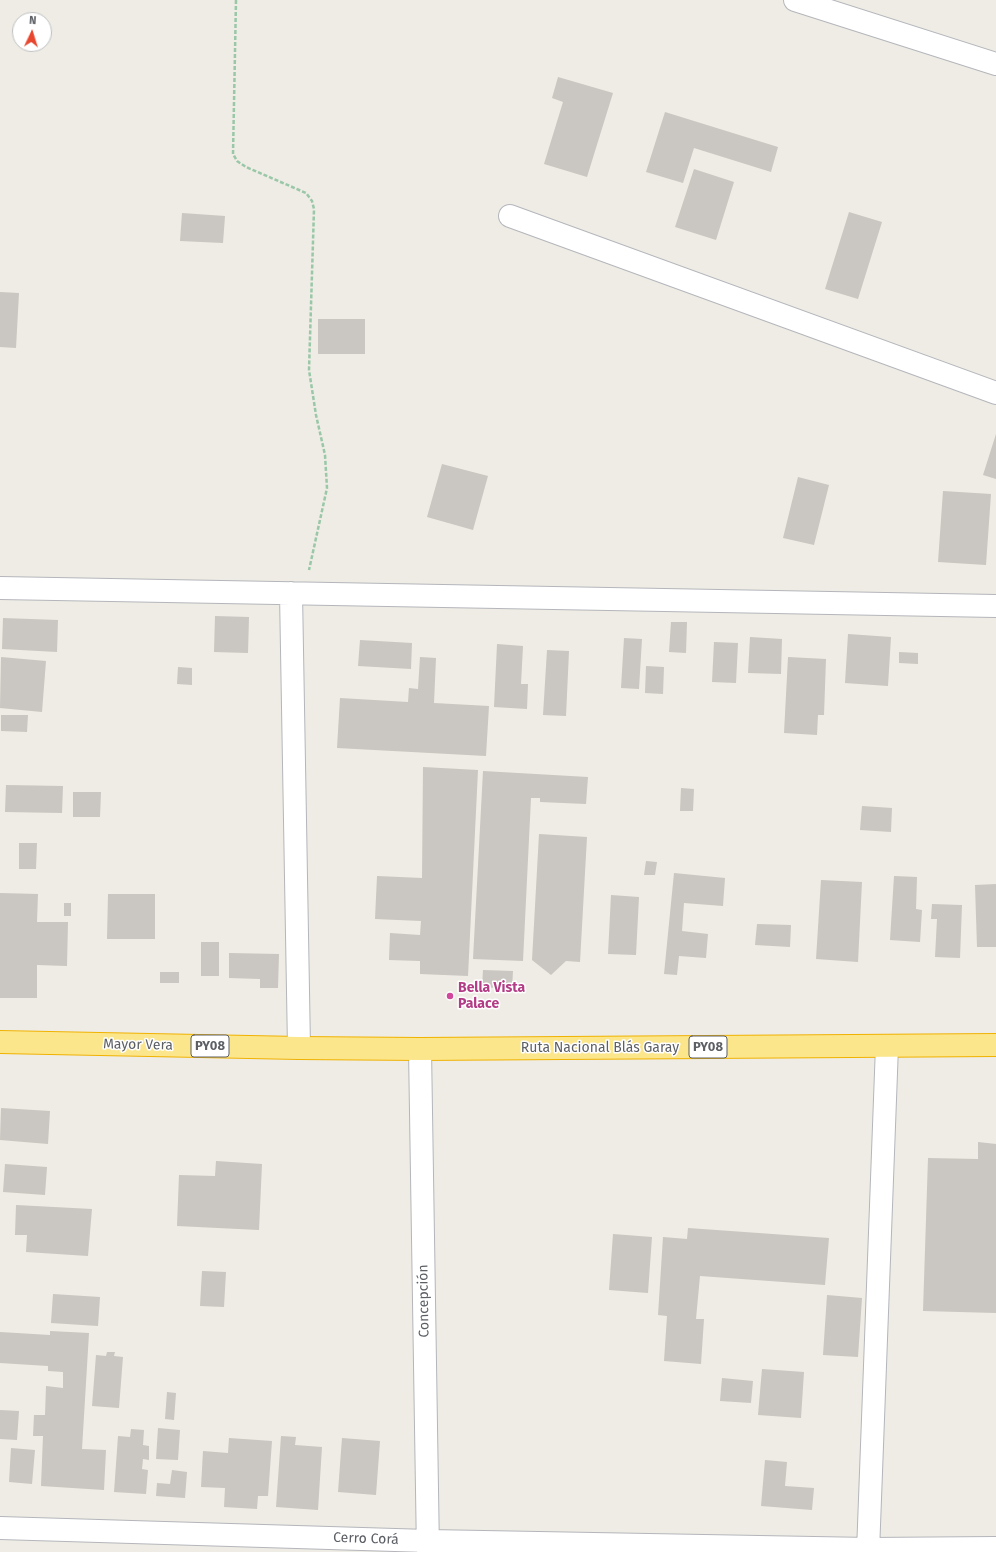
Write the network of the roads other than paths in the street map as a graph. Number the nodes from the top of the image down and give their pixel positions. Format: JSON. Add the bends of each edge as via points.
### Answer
{"nodes":[{"id":1,"x":795,"y":0,"type":"edge"},
{"id":2,"x":996,"y":64,"type":"edge"},
{"id":3,"x":510,"y":216,"type":"dead end"},
{"id":4,"x":996,"y":393,"type":"edge"},
{"id":5,"x":0,"y":588,"type":"edge"},
{"id":6,"x":297,"y":594,"type":"junction"},
{"id":7,"x":996,"y":606,"type":"edge"},
{"id":8,"x":0,"y":1042,"type":"edge"},
{"id":9,"x":996,"y":1045,"type":"edge"},
{"id":10,"x":887,"y":1046,"type":"junction"},
{"id":11,"x":299,"y":1048,"type":"junction"},
{"id":12,"x":420,"y":1049,"type":"junction"},
{"id":13,"x":0,"y":1528,"type":"edge"},
{"id":14,"x":428,"y":1546,"type":"edge"},
{"id":15,"x":996,"y":1548,"type":"edge"},
{"id":16,"x":868,"y":1551,"type":"edge"}],
"edges":[{"from":1,"to":2,"type":"street"},
{"from":3,"to":4,"type":"street"},
{"from":5,"to":6,"type":"street"},
{"from":6,"to":7,"type":"street"},
{"from":6,"to":11,"type":"street"},
{"from":8,"to":11,"type":"highway","name":"Mayor Vera","number":"PY08"},
{"from":9,"to":10,"type":"highway","name":"Ruta Nacional Blás Garay","number":"PY08"},
{"from":10,"to":12,"type":"highway","name":"Ruta Nacional Blás Garay","number":"PY08"},
{"from":10,"to":16,"type":"street"},
{"from":11,"to":12,"type":"highway","name":"Mayor Vera","number":"PY08"},
{"from":12,"to":14,"type":"street","name":"Concepción"},
{"from":13,"to":14,"type":"street","name":"Cerro Corá"},
{"from":14,"to":16,"type":"street","name":"Cerro Corá"},
{"from":15,"to":16,"type":"street","name":"Cerro Corá"}]}
